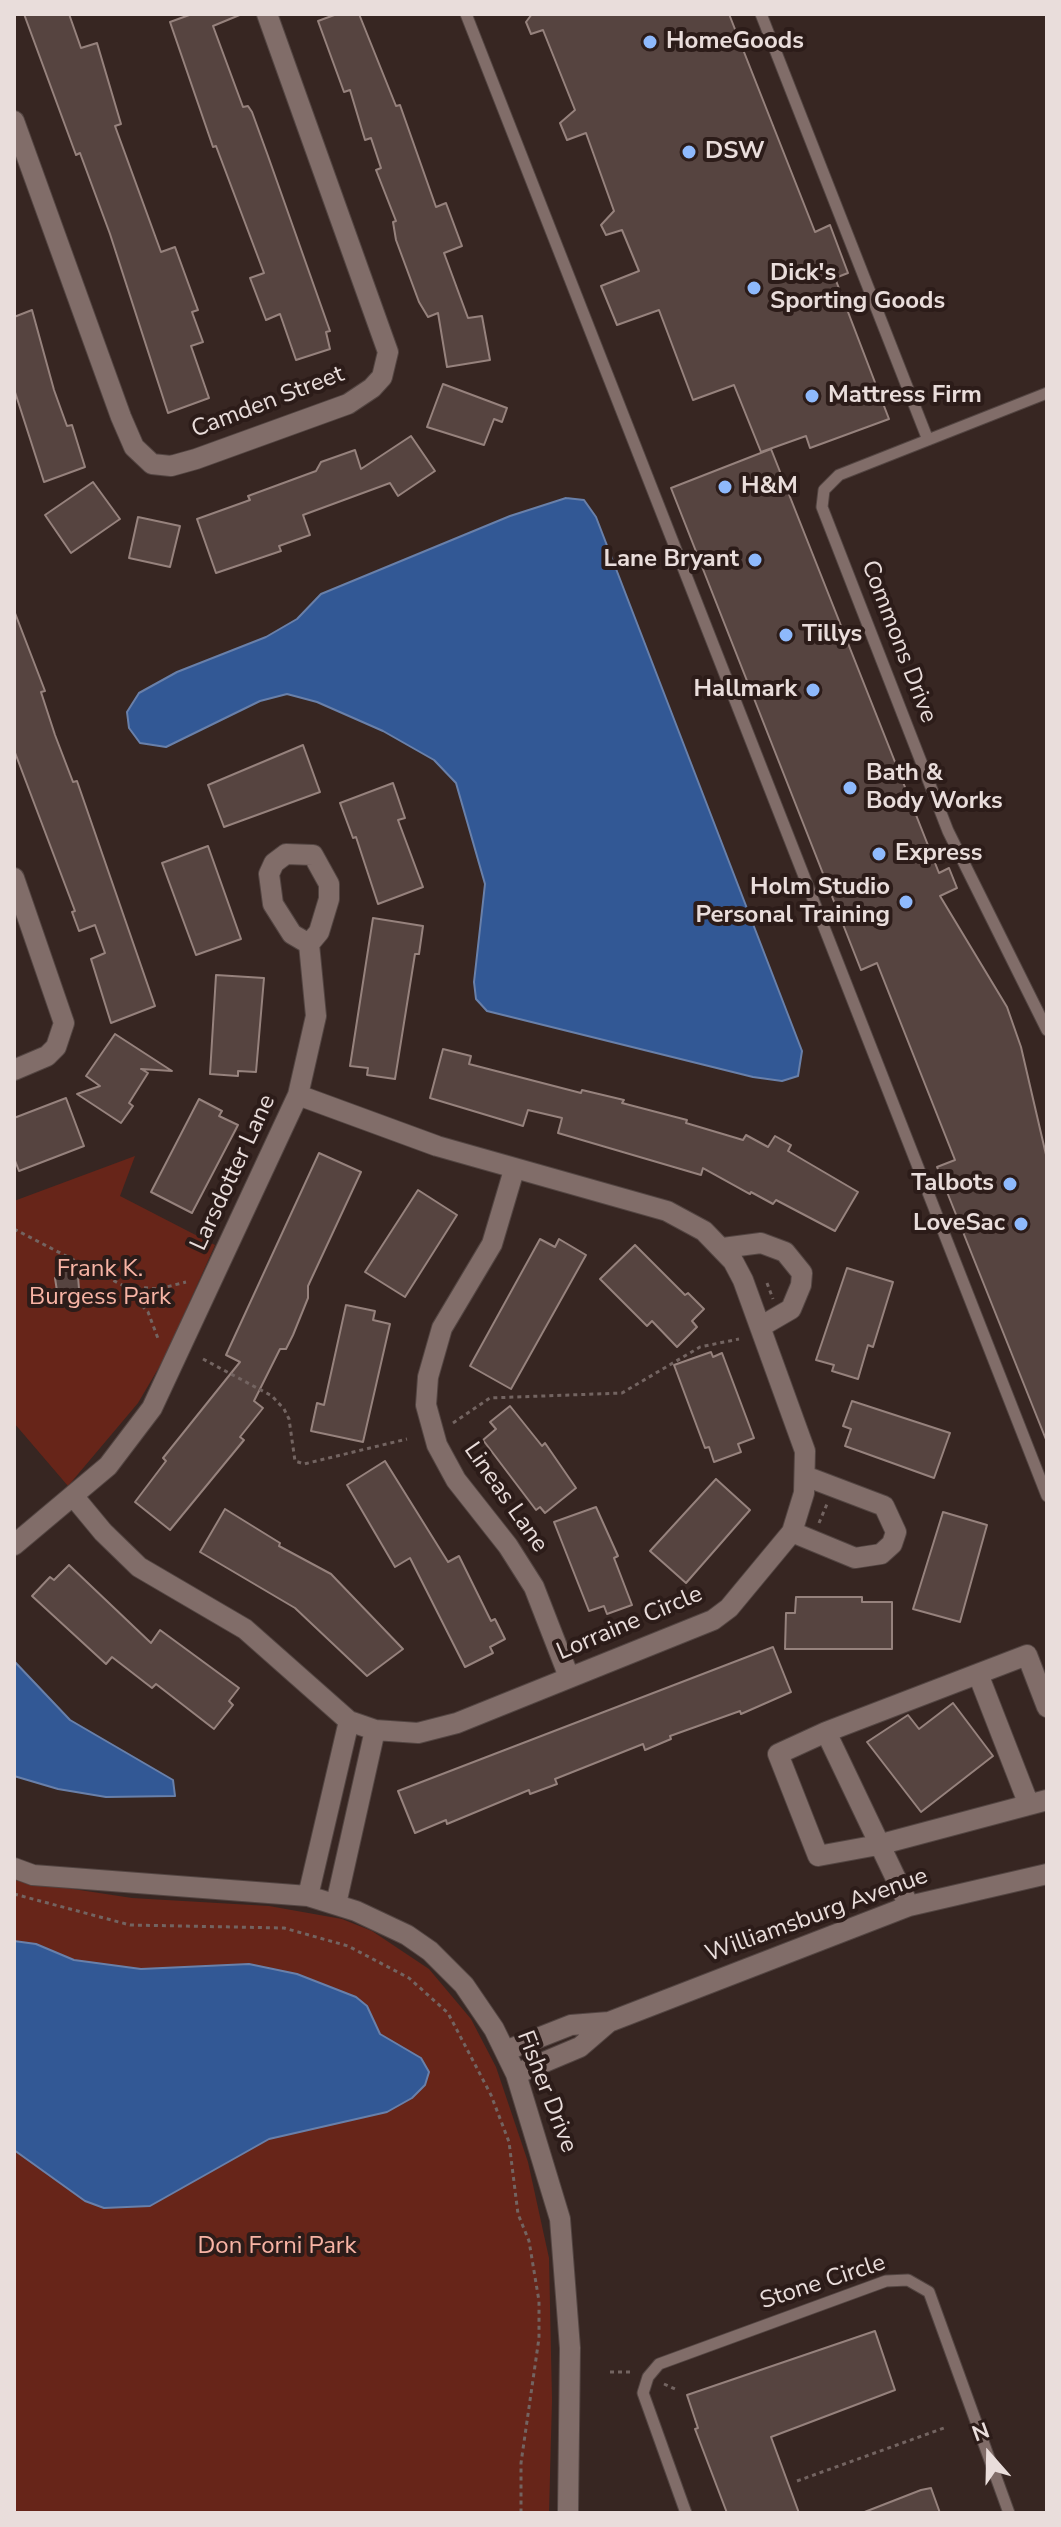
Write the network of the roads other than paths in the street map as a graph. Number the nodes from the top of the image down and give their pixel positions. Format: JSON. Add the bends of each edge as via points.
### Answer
{"nodes":[{"id":1,"x":267,"y":14,"type":"edge"},
{"id":2,"x":466,"y":14,"type":"edge"},
{"id":3,"x":761,"y":14,"type":"edge"},
{"id":4,"x":14,"y":121,"type":"edge"},
{"id":5,"x":1047,"y":393,"type":"edge"},
{"id":6,"x":928,"y":440,"type":"junction"},
{"id":7,"x":14,"y":878,"type":"edge"},
{"id":8,"x":309,"y":944,"type":"dead end"},
{"id":9,"x":1047,"y":1030,"type":"edge"},
{"id":10,"x":14,"y":1070,"type":"edge"},
{"id":11,"x":298,"y":1095,"type":"junction"},
{"id":12,"x":514,"y":1170,"type":"junction"},
{"id":13,"x":723,"y":1248,"type":"junction"},
{"id":14,"x":760,"y":1327,"type":"junction"},
{"id":15,"x":805,"y":1476,"type":"junction"},
{"id":16,"x":1047,"y":1496,"type":"edge"},
{"id":17,"x":74,"y":1497,"type":"junction"},
{"id":18,"x":792,"y":1532,"type":"junction"},
{"id":19,"x":14,"y":1545,"type":"edge"},
{"id":20,"x":978,"y":1674,"type":"junction"},
{"id":21,"x":569,"y":1677,"type":"junction"},
{"id":22,"x":1047,"y":1707,"type":"edge"},
{"id":23,"x":349,"y":1721,"type":"junction"},
{"id":24,"x":375,"y":1730,"type":"junction"},
{"id":25,"x":826,"y":1732,"type":"junction"},
{"id":26,"x":1038,"y":1802,"type":"edge"},
{"id":27,"x":878,"y":1845,"type":"junction"},
{"id":28,"x":14,"y":1868,"type":"edge"},
{"id":29,"x":1047,"y":1874,"type":"edge"},
{"id":30,"x":308,"y":1896,"type":"junction"},
{"id":31,"x":336,"y":1904,"type":"junction"},
{"id":32,"x":909,"y":1906,"type":"junction"},
{"id":33,"x":609,"y":2022,"type":"junction"},
{"id":34,"x":505,"y":2051,"type":"junction"},
{"id":35,"x":516,"y":2074,"type":"junction"},
{"id":36,"x":568,"y":2513,"type":"edge"},
{"id":37,"x":686,"y":2513,"type":"edge"},
{"id":38,"x":1009,"y":2513,"type":"edge"}],
"edges":[{"from":1,"to":4,"type":"street","name":"Camden Street","via":[[388,352],[382,377],[348,404],[196,459],[171,466],[152,464],[134,447],[121,417]]},
{"from":2,"to":16,"type":"lane"},
{"from":3,"to":6,"type":"lane"},
{"from":5,"to":6,"type":"lane","name":"Commons Drive"},
{"from":6,"to":9,"type":"lane","name":"Commons Drive","via":[[839,475],[824,490],[822,507],[948,831]]},
{"from":7,"to":10,"type":"street","via":[[64,1023],[62,1039],[47,1056]]},
{"from":8,"to":11,"type":"street","name":"Larsdotter Lane","via":[[316,1016]]},
{"from":11,"to":12,"type":"street","name":"Lorraine Circle"},
{"from":11,"to":17,"type":"street","name":"Larsdotter Lane","via":[[167,1381],[134,1434]]},
{"from":12,"to":13,"type":"street","name":"Lorraine Circle","via":[[667,1211]]},
{"from":12,"to":21,"type":"street","name":"Lineas Lane","via":[[492,1244],[442,1328],[426,1405],[437,1445],[456,1480],[534,1587]]},
{"from":13,"to":14,"type":"street","name":"Lorraine Circle","via":[[743,1280]]},
{"from":13,"to":14,"type":"street","via":[[761,1243],[785,1252],[802,1273],[791,1309]]},
{"from":14,"to":15,"type":"street","name":"Lorraine Circle","via":[[805,1451]]},
{"from":15,"to":18,"type":"street","name":"Lorraine Circle"},
{"from":15,"to":18,"type":"street","via":[[884,1506],[896,1532],[881,1554],[855,1558]]},
{"from":17,"to":19,"type":"street","name":"Larsdotter Lane"},
{"from":17,"to":23,"type":"street","name":"Lorraine Circle","via":[[139,1567],[245,1629]]},
{"from":18,"to":21,"type":"street","name":"Lorraine Circle","via":[[713,1620]]},
{"from":20,"to":22,"type":"street","via":[[1027,1655]]},
{"from":20,"to":25,"type":"street"},
{"from":20,"to":26,"type":"street"},
{"from":21,"to":24,"type":"street","name":"Lorraine Circle","via":[[435,1730]]},
{"from":23,"to":24,"type":"street","name":"Lorraine Circle"},
{"from":23,"to":30,"type":"street"},
{"from":24,"to":31,"type":"street"},
{"from":25,"to":27,"type":"street"},
{"from":25,"to":27,"type":"street","via":[[778,1754],[818,1856]]},
{"from":26,"to":27,"type":"street"},
{"from":27,"to":32,"type":"street"},
{"from":28,"to":30,"type":"street","name":"Fisher Drive","via":[[33,1875]]},
{"from":29,"to":32,"type":"street","name":"Williamsburg Avenue"},
{"from":30,"to":31,"type":"street","name":"Fisher Drive"},
{"from":31,"to":34,"type":"street","name":"Fisher Drive","via":[[383,1922],[430,1951],[477,2001]]},
{"from":32,"to":33,"type":"street","name":"Williamsburg Avenue"},
{"from":33,"to":34,"type":"street","name":"Williamsburg Avenue","via":[[571,2025]]},
{"from":33,"to":35,"type":"street","name":"Williamsburg Avenue","via":[[580,2047]]},
{"from":34,"to":35,"type":"street","name":"Fisher Drive"},
{"from":35,"to":36,"type":"street","name":"Fisher Drive","via":[[549,2174],[566,2261]]},
{"from":37,"to":38,"type":"lane","name":"Stone Circle","via":[[643,2393],[659,2364],[886,2281],[908,2280],[929,2292]]}]}
